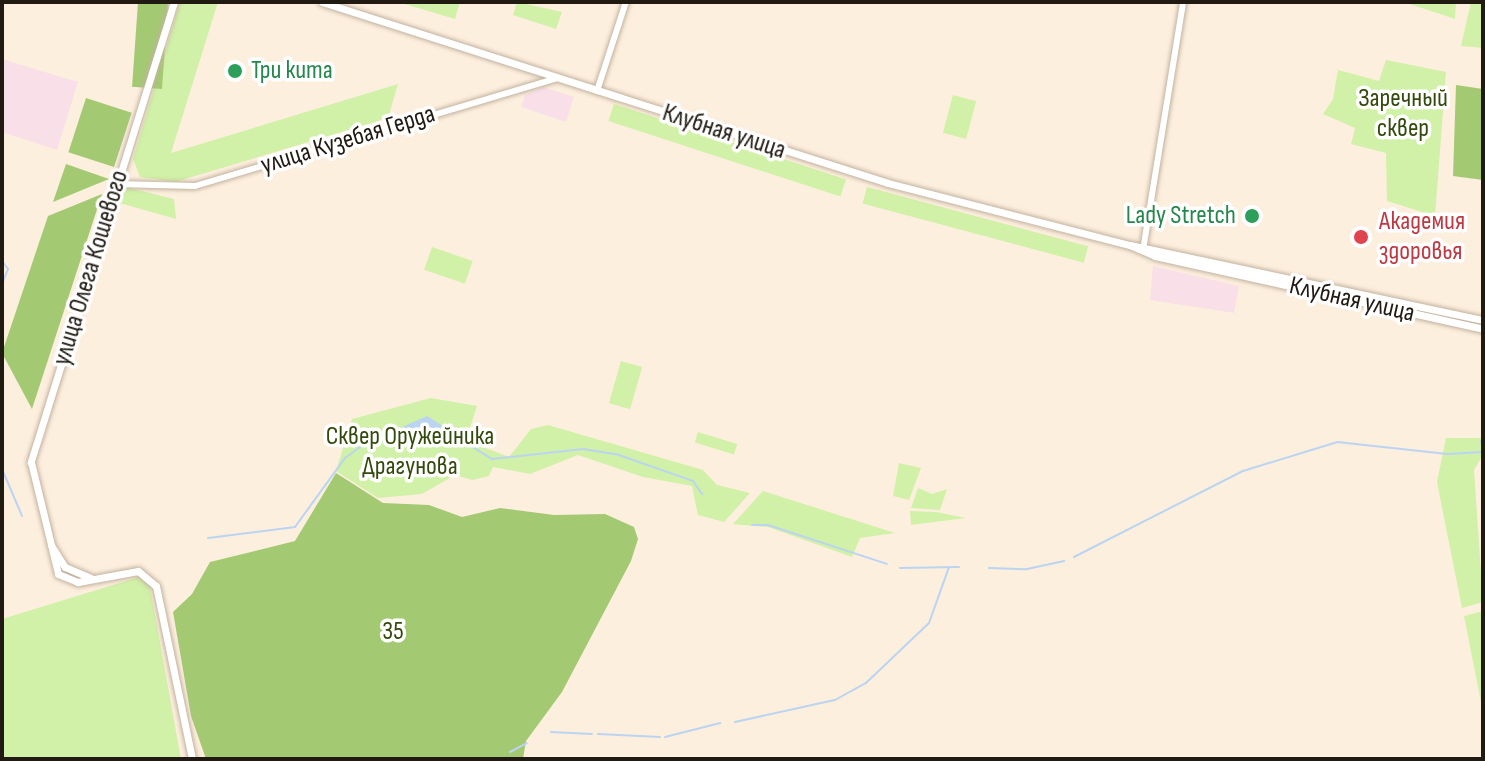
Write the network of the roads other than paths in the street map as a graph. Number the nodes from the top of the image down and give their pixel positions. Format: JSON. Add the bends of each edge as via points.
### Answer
{"nodes":[{"id":1,"x":174,"y":2,"type":"edge"},
{"id":2,"x":322,"y":2,"type":"edge"},
{"id":3,"x":626,"y":2,"type":"edge"},
{"id":4,"x":1183,"y":2,"type":"edge"},
{"id":5,"x":557,"y":78,"type":"junction"},
{"id":6,"x":597,"y":91,"type":"junction"},
{"id":7,"x":125,"y":160,"type":"junction"},
{"id":8,"x":138,"y":183,"type":"junction"},
{"id":9,"x":117,"y":184,"type":"junction"},
{"id":10,"x":1143,"y":248,"type":"junction"},
{"id":11,"x":1483,"y":320,"type":"edge"},
{"id":12,"x":1483,"y":329,"type":"edge"},
{"id":13,"x":192,"y":759,"type":"edge"}],
"edges":[{"from":1,"to":7,"type":"main road","name":"улица Олега Кошевого"},
{"from":2,"to":5,"type":"main road","name":"Клубная улица"},
{"from":3,"to":6,"type":"street"},
{"from":4,"to":10,"type":"street"},
{"from":5,"to":6,"type":"main road","name":"Клубная улица"},
{"from":5,"to":8,"type":"street","name":"улица Кузебая Герда","via":[[195,186],[173,189]]},
{"from":6,"to":10,"type":"main road","name":"Клубная улица","via":[[845,171]]},
{"from":7,"to":8,"type":"street"},
{"from":7,"to":9,"type":"main road","name":"улица Олега Кошевого"},
{"from":8,"to":9,"type":"street","name":"улица Кузебая Герда"},
{"from":9,"to":13,"type":"main road","name":"улица Олега Кошевого","via":[[32,449],[46,536],[63,579],[138,571],[156,586]]},
{"from":10,"to":11,"type":"main road","name":"Клубная улица"},
{"from":10,"to":12,"type":"main road","name":"Клубная улица"}]}
